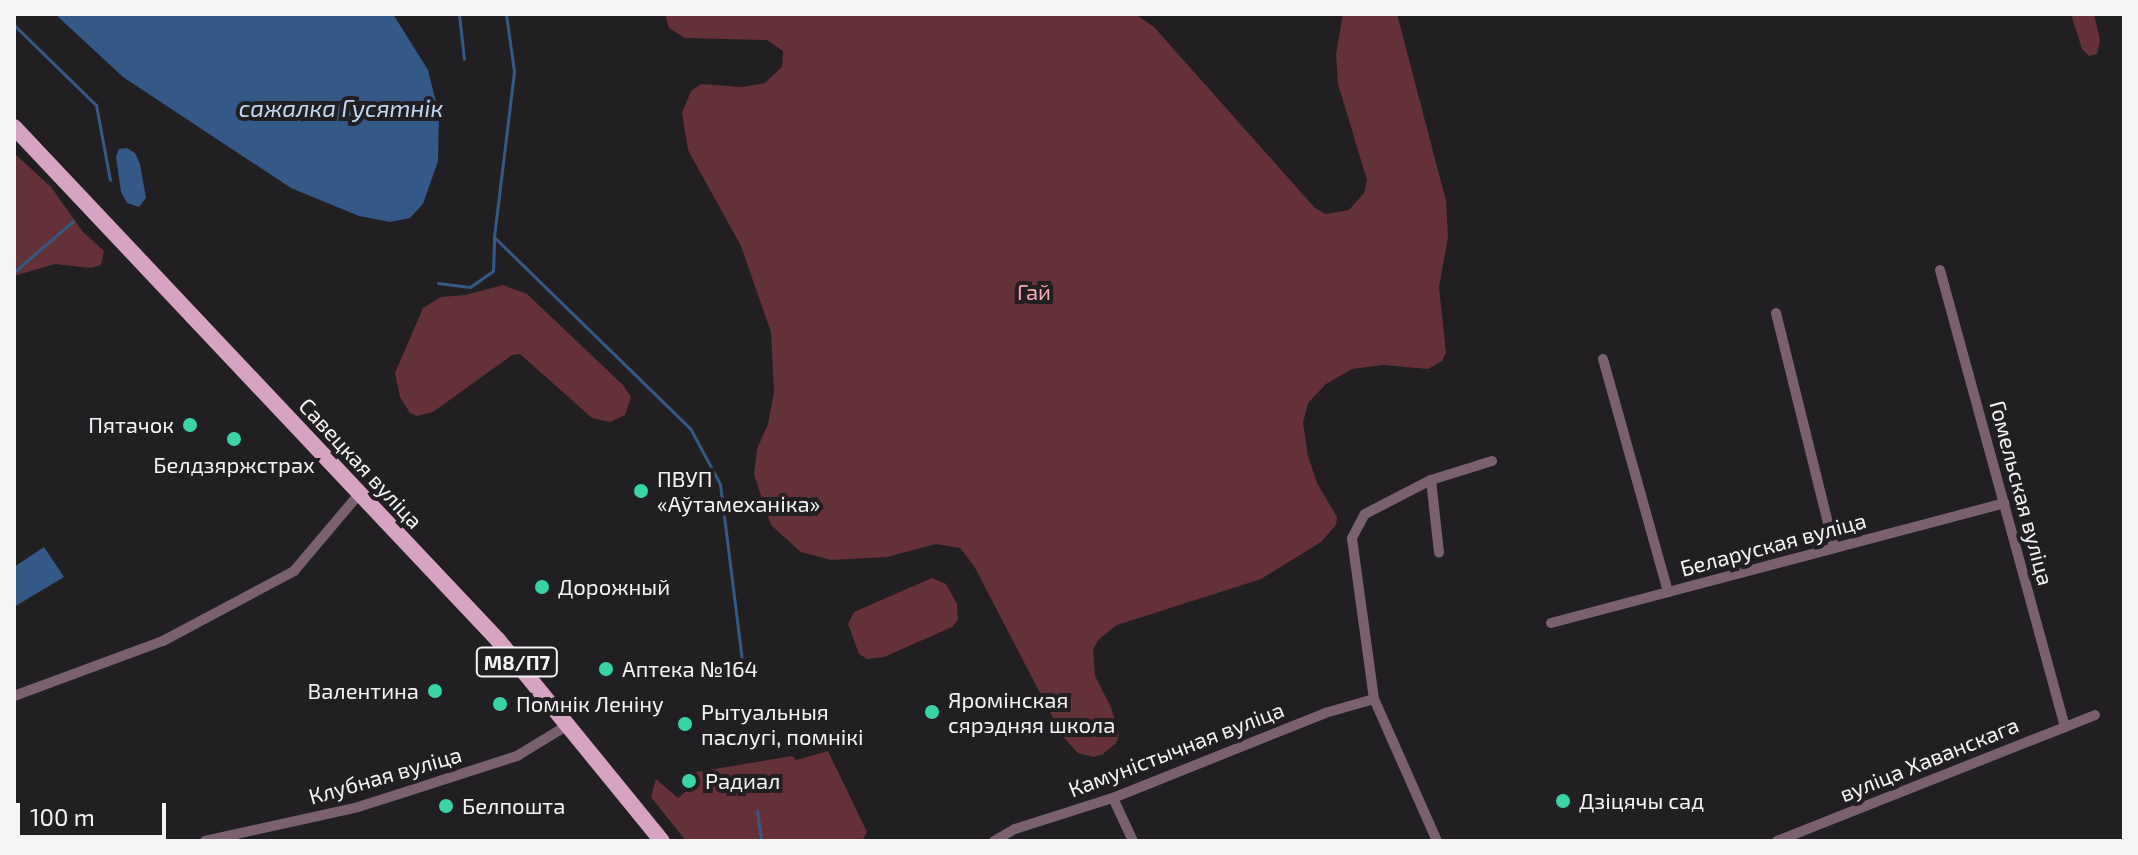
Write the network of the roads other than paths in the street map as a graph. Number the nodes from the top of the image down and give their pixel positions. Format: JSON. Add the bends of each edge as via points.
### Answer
{"nodes":[{"id":1,"x":14,"y":127,"type":"edge"},
{"id":2,"x":1940,"y":270,"type":"dead end"},
{"id":3,"x":1776,"y":313,"type":"dead end"},
{"id":4,"x":1603,"y":359,"type":"dead end"},
{"id":5,"x":1492,"y":461,"type":"dead end"},
{"id":6,"x":1431,"y":480,"type":"junction"},
{"id":7,"x":360,"y":493,"type":"junction"},
{"id":8,"x":2004,"y":503,"type":"junction"},
{"id":9,"x":1834,"y":548,"type":"junction"},
{"id":10,"x":1439,"y":553,"type":"dead end"},
{"id":11,"x":1668,"y":592,"type":"junction"},
{"id":12,"x":1551,"y":623,"type":"dead end"},
{"id":13,"x":14,"y":696,"type":"edge"},
{"id":14,"x":1374,"y":699,"type":"junction"},
{"id":15,"x":2095,"y":715,"type":"dead end"},
{"id":16,"x":568,"y":725,"type":"junction"},
{"id":17,"x":2065,"y":727,"type":"junction"},
{"id":18,"x":1113,"y":798,"type":"junction"},
{"id":19,"x":205,"y":841,"type":"edge"},
{"id":20,"x":662,"y":841,"type":"edge"},
{"id":21,"x":994,"y":841,"type":"edge"},
{"id":22,"x":1133,"y":841,"type":"edge"},
{"id":23,"x":1437,"y":841,"type":"edge"},
{"id":24,"x":1777,"y":841,"type":"edge"}],
"edges":[{"from":1,"to":7,"type":"main road","name":"Савецкая вуліца","number":"М8/П7"},
{"from":2,"to":8,"type":"street","name":"Гомельская вуліца"},
{"from":3,"to":9,"type":"street"},
{"from":4,"to":11,"type":"street"},
{"from":5,"to":6,"type":"street"},
{"from":6,"to":10,"type":"street"},
{"from":6,"to":14,"type":"street","via":[[1365,514],[1352,538]]},
{"from":7,"to":13,"type":"street","via":[[294,571],[163,641]]},
{"from":7,"to":16,"type":"main road","name":"Савецкая вуліца","number":"М8/П7","via":[[498,640]]},
{"from":8,"to":9,"type":"street","name":"Беларуская вуліца"},
{"from":8,"to":17,"type":"street","name":"Гомельская вуліца"},
{"from":9,"to":11,"type":"street","name":"Беларуская вуліца"},
{"from":11,"to":12,"type":"street","name":"Беларуская вуліца"},
{"from":14,"to":18,"type":"street","name":"Камуністычная вуліца","via":[[1325,713]]},
{"from":14,"to":23,"type":"street"},
{"from":15,"to":17,"type":"street","name":"вуліца Хаванскага"},
{"from":16,"to":19,"type":"street","name":"Клубная вуліца","via":[[517,756],[399,794]]},
{"from":16,"to":20,"type":"main road","name":"Савецкая вуліца","number":"М8/П7"},
{"from":17,"to":24,"type":"street","name":"вуліца Хаванскага"},
{"from":18,"to":21,"type":"street","name":"Камуністычная вуліца","via":[[1015,829]]},
{"from":18,"to":22,"type":"street"}]}
